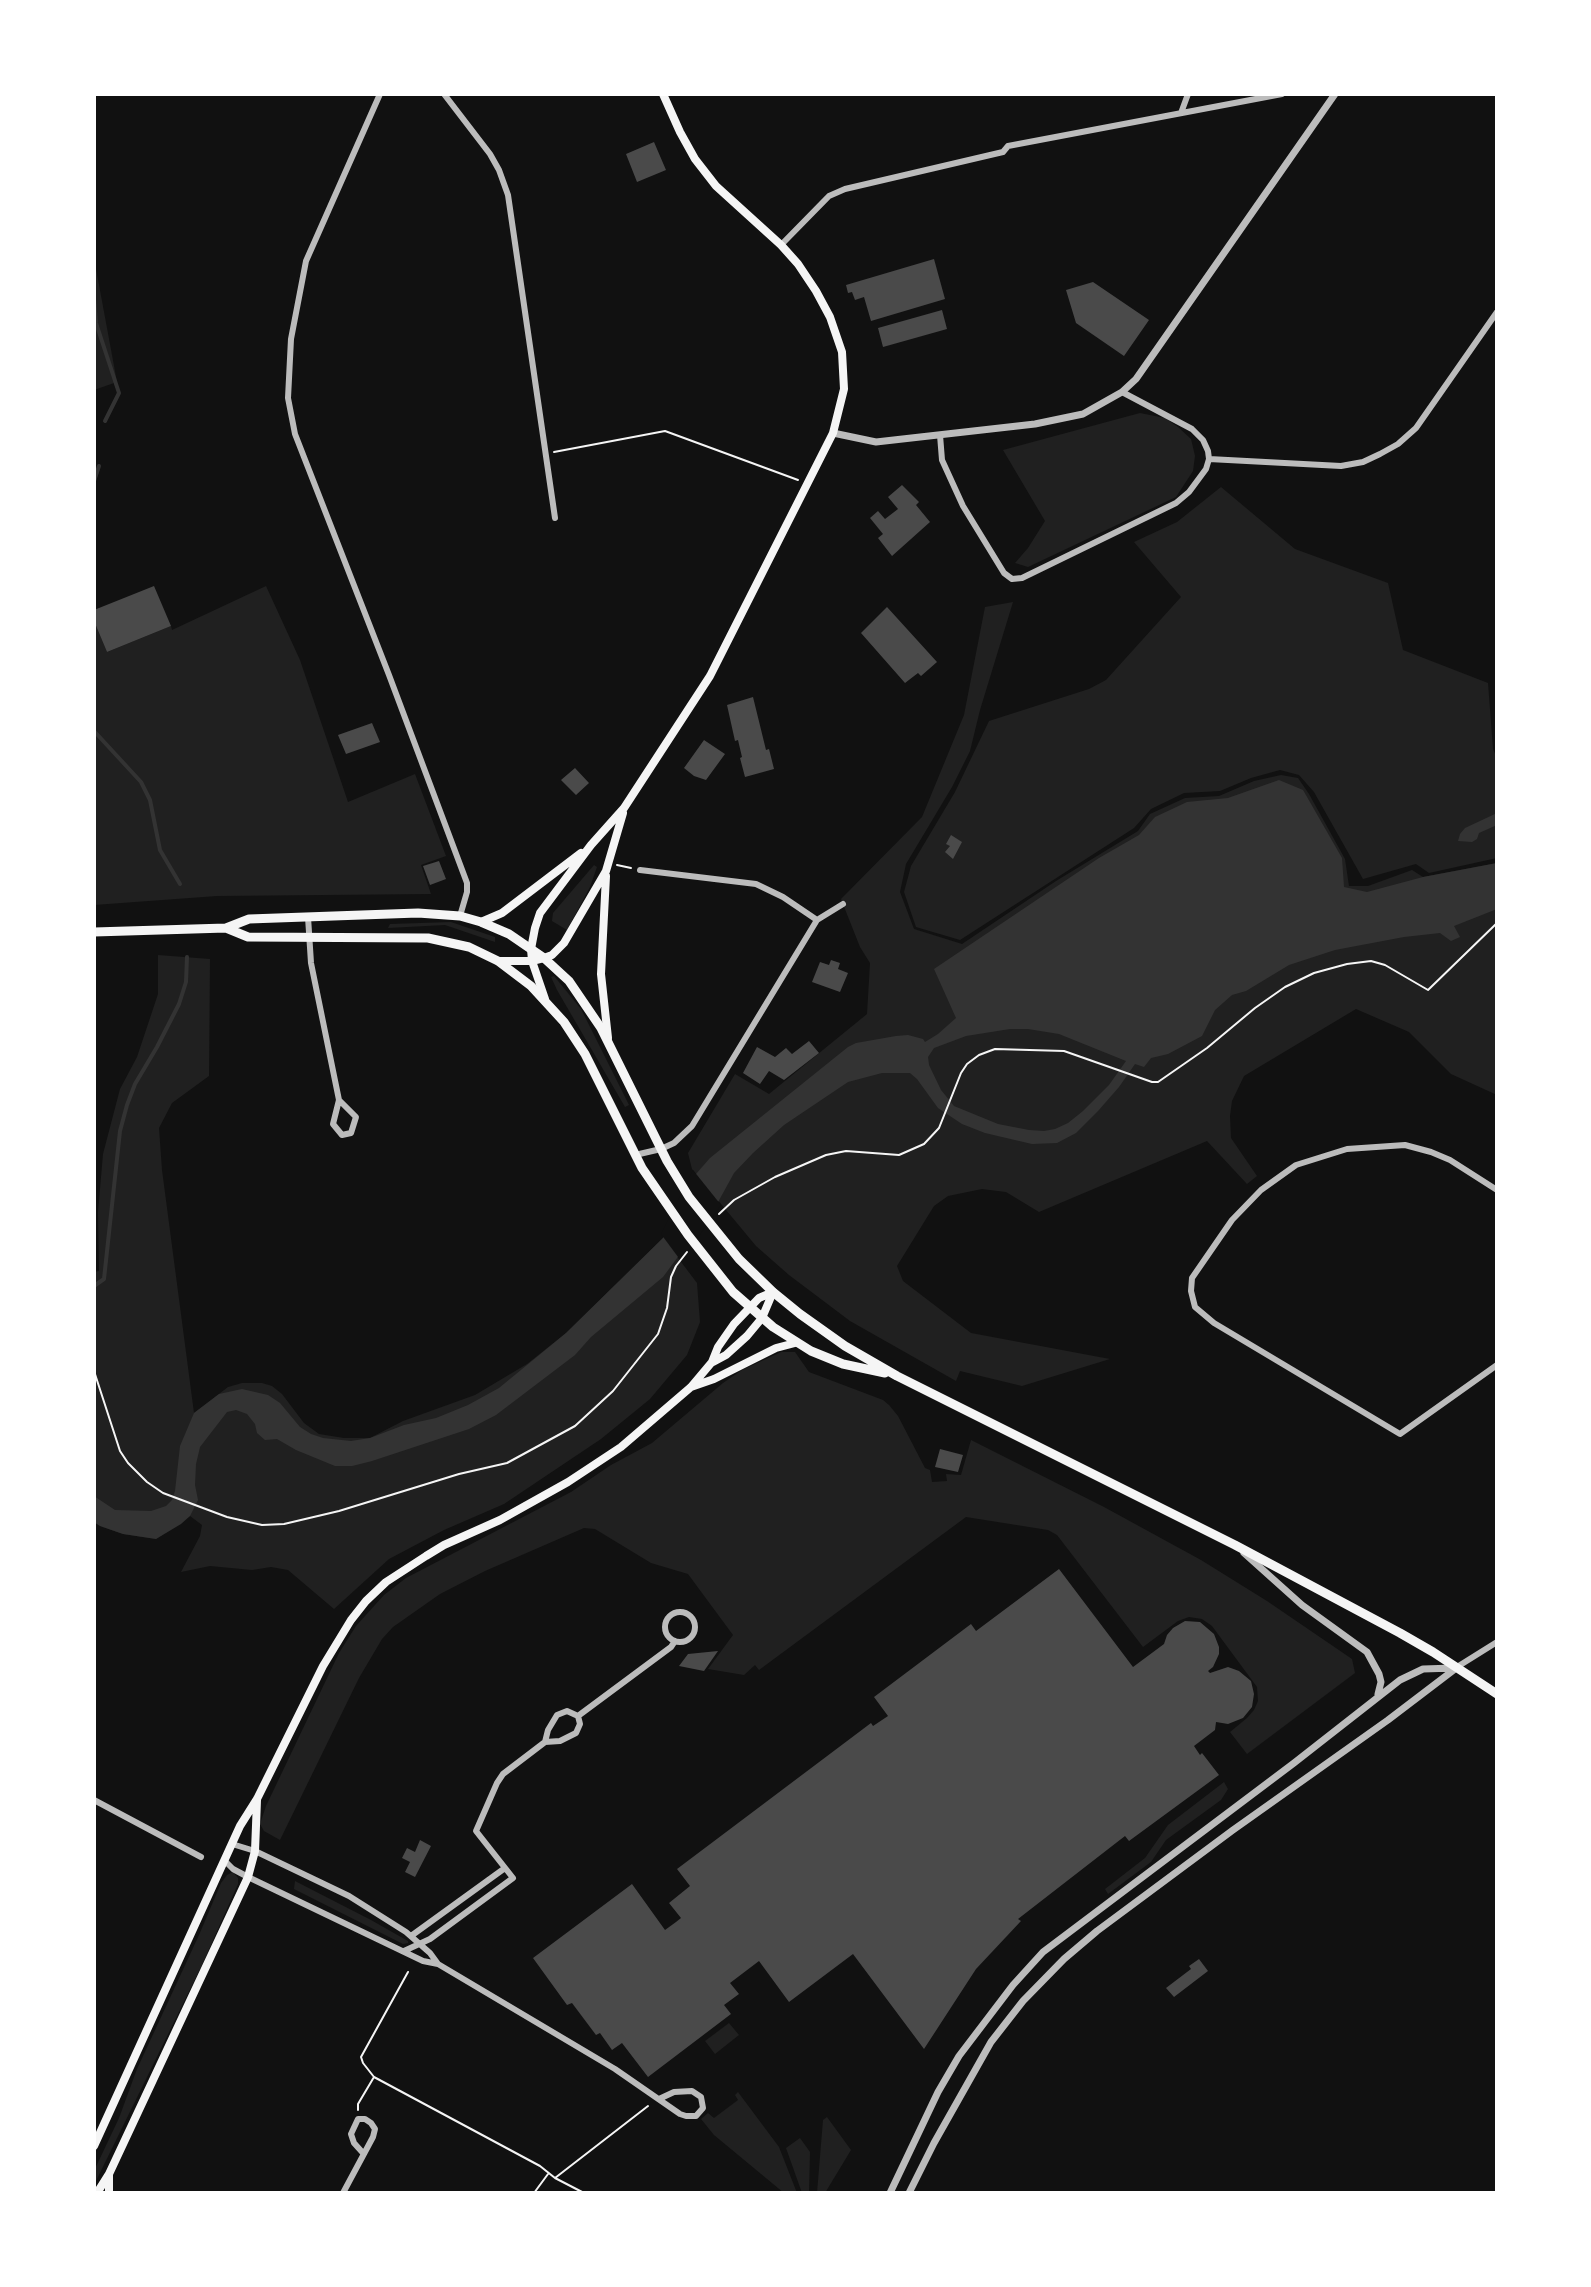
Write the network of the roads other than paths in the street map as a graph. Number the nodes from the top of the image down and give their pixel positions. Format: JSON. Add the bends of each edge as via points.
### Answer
{"nodes":[{"id":1,"x":380,"y":94,"type":"edge"},
{"id":2,"x":444,"y":94,"type":"edge"},
{"id":3,"x":663,"y":94,"type":"edge"},
{"id":4,"x":1188,"y":94,"type":"edge"},
{"id":5,"x":1335,"y":94,"type":"edge"},
{"id":6,"x":1280,"y":95,"type":"edge"},
{"id":7,"x":1181,"y":113,"type":"junction"},
{"id":8,"x":781,"y":245,"type":"junction"},
{"id":9,"x":1497,"y":312,"type":"edge"},
{"id":10,"x":1122,"y":392,"type":"junction"},
{"id":11,"x":833,"y":433,"type":"junction"},
{"id":12,"x":940,"y":435,"type":"junction"},
{"id":13,"x":1209,"y":459,"type":"junction"},
{"id":14,"x":555,"y":518,"type":"dead end"},
{"id":15,"x":624,"y":808,"type":"junction"},
{"id":16,"x":591,"y":845,"type":"junction"},
{"id":17,"x":608,"y":867,"type":"junction"},
{"id":18,"x":640,"y":870,"type":"road end"},
{"id":19,"x":843,"y":904,"type":"dead end"},
{"id":20,"x":460,"y":916,"type":"junction"},
{"id":21,"x":308,"y":917,"type":"junction"},
{"id":22,"x":817,"y":920,"type":"junction"},
{"id":23,"x":481,"y":922,"type":"junction"},
{"id":24,"x":226,"y":928,"type":"junction"},
{"id":25,"x":94,"y":932,"type":"edge"},
{"id":26,"x":309,"y":937,"type":"junction"},
{"id":27,"x":531,"y":949,"type":"junction"},
{"id":28,"x":544,"y":958,"type":"junction"},
{"id":29,"x":498,"y":961,"type":"junction"},
{"id":30,"x":532,"y":961,"type":"junction"},
{"id":31,"x":545,"y":999,"type":"junction"},
{"id":32,"x":609,"y":1043,"type":"junction"},
{"id":33,"x":339,"y":1100,"type":"junction"},
{"id":34,"x":661,"y":1149,"type":"junction"},
{"id":35,"x":635,"y":1155,"type":"junction"},
{"id":36,"x":1497,"y":1190,"type":"edge"},
{"id":37,"x":773,"y":1292,"type":"junction"},
{"id":38,"x":749,"y":1307,"type":"junction"},
{"id":39,"x":762,"y":1318,"type":"junction"},
{"id":40,"x":795,"y":1343,"type":"junction"},
{"id":41,"x":712,"y":1362,"type":"junction"},
{"id":42,"x":1497,"y":1365,"type":"edge"},
{"id":43,"x":894,"y":1375,"type":"junction"},
{"id":44,"x":691,"y":1387,"type":"junction"},
{"id":45,"x":1235,"y":1545,"type":"junction"},
{"id":46,"x":675,"y":1641,"type":"junction"},
{"id":47,"x":1497,"y":1642,"type":"edge"},
{"id":48,"x":1457,"y":1667,"type":"junction"},
{"id":49,"x":1497,"y":1694,"type":"edge"},
{"id":50,"x":1378,"y":1696,"type":"junction"},
{"id":51,"x":578,"y":1716,"type":"junction"},
{"id":52,"x":545,"y":1742,"type":"junction"},
{"id":53,"x":257,"y":1799,"type":"junction"},
{"id":54,"x":94,"y":1800,"type":"edge"},
{"id":55,"x":232,"y":1844,"type":"junction"},
{"id":56,"x":255,"y":1851,"type":"junction"},
{"id":57,"x":201,"y":1857,"type":"dead end"},
{"id":58,"x":225,"y":1861,"type":"junction"},
{"id":59,"x":505,"y":1868,"type":"junction"},
{"id":60,"x":248,"y":1877,"type":"junction"},
{"id":61,"x":411,"y":1936,"type":"junction"},
{"id":62,"x":421,"y":1944,"type":"junction"},
{"id":63,"x":403,"y":1952,"type":"junction"},
{"id":64,"x":438,"y":1964,"type":"junction"},
{"id":65,"x":659,"y":2099,"type":"junction"},
{"id":66,"x":94,"y":2146,"type":"edge"},
{"id":67,"x":363,"y":2153,"type":"junction"},
{"id":68,"x":109,"y":2174,"type":"junction"},
{"id":69,"x":97,"y":2193,"type":"edge"},
{"id":70,"x":109,"y":2193,"type":"edge"},
{"id":71,"x":343,"y":2193,"type":"edge"},
{"id":72,"x":890,"y":2193,"type":"edge"},
{"id":73,"x":909,"y":2193,"type":"edge"}],
"edges":[{"from":1,"to":20,"type":"street","via":[[306,261],[294,311],[288,398],[295,434],[467,883]]},
{"from":2,"to":14,"type":"street","via":[[490,154],[508,195]]},
{"from":3,"to":8,"type":"main road","via":[[695,159],[716,186]]},
{"from":4,"to":7,"type":"street"},
{"from":5,"to":10,"type":"street"},
{"from":6,"to":7,"type":"street"},
{"from":7,"to":8,"type":"street","via":[[1008,146],[1003,152],[845,189],[829,196]]},
{"from":8,"to":11,"type":"main road","via":[[816,291],[842,352],[844,389]]},
{"from":9,"to":13,"type":"street","via":[[1416,428],[1380,454],[1341,466]]},
{"from":10,"to":12,"type":"street","via":[[1083,414]]},
{"from":10,"to":13,"type":"street","via":[[1192,429],[1203,440]]},
{"from":11,"to":12,"type":"street","via":[[876,442]]},
{"from":11,"to":15,"type":"main road","via":[[710,676]]},
{"from":12,"to":13,"type":"street","via":[[942,460],[963,506],[1012,579],[1176,503],[1197,483]]},
{"from":15,"to":16,"type":"main road"},
{"from":15,"to":17,"type":"main road"},
{"from":16,"to":23,"type":"main road","via":[[502,913]]},
{"from":16,"to":27,"type":"main road","via":[[540,913]]},
{"from":17,"to":28,"type":"main road","via":[[564,943]]},
{"from":17,"to":32,"type":"main road","via":[[601,974]]},
{"from":18,"to":22,"type":"street","via":[[756,884]]},
{"from":19,"to":22,"type":"street"},
{"from":20,"to":21,"type":"main road"},
{"from":20,"to":23,"type":"main road"},
{"from":21,"to":24,"type":"main road","via":[[249,919]]},
{"from":21,"to":26,"type":"street"},
{"from":22,"to":34,"type":"street","via":[[698,1117]]},
{"from":23,"to":27,"type":"main road"},
{"from":24,"to":25,"type":"main road"},
{"from":24,"to":26,"type":"main road","via":[[248,937]]},
{"from":26,"to":29,"type":"main road","via":[[428,938],[469,947]]},
{"from":26,"to":33,"type":"street"},
{"from":27,"to":28,"type":"main road"},
{"from":27,"to":30,"type":"main road"},
{"from":28,"to":30,"type":"main road"},
{"from":28,"to":32,"type":"main road","via":[[569,981]]},
{"from":29,"to":30,"type":"main road"},
{"from":29,"to":31,"type":"main road"},
{"from":30,"to":31,"type":"main road"},
{"from":31,"to":35,"type":"main road","via":[[585,1054]]},
{"from":32,"to":34,"type":"main road"},
{"from":33,"to":33,"type":"street","via":[[333,1124],[342,1135],[351,1133],[356,1117]]},
{"from":34,"to":35,"type":"street"},
{"from":34,"to":37,"type":"main road","via":[[725,1242]]},
{"from":35,"to":38,"type":"main road","via":[[710,1264]]},
{"from":36,"to":42,"type":"street","via":[[1450,1160],[1405,1145],[1347,1149],[1296,1165],[1232,1220],[1192,1278],[1191,1291],[1195,1307],[1214,1323],[1400,1434]]},
{"from":37,"to":38,"type":"main road"},
{"from":37,"to":39,"type":"main road"},
{"from":37,"to":43,"type":"main road"},
{"from":38,"to":39,"type":"main road"},
{"from":38,"to":41,"type":"main road"},
{"from":39,"to":40,"type":"main road"},
{"from":39,"to":41,"type":"main road","via":[[738,1345]]},
{"from":40,"to":43,"type":"main road","via":[[843,1364]]},
{"from":40,"to":44,"type":"main road"},
{"from":41,"to":44,"type":"main road"},
{"from":43,"to":45,"type":"main road"},
{"from":44,"to":53,"type":"main road","via":[[594,1466],[444,1545],[375,1591],[323,1666]]},
{"from":45,"to":48,"type":"main road"},
{"from":45,"to":50,"type":"street","via":[[1302,1605],[1367,1652],[1379,1674]]},
{"from":46,"to":46,"type":"street","via":[[665,1631],[666,1621],[676,1612],[685,1613],[694,1624],[692,1634]]},
{"from":46,"to":51,"type":"street"},
{"from":47,"to":48,"type":"street"},
{"from":48,"to":49,"type":"main road"},
{"from":48,"to":50,"type":"street","via":[[1416,1670]]},
{"from":48,"to":73,"type":"street","via":[[1064,1959],[991,2042]]},
{"from":50,"to":72,"type":"street","via":[[1043,1952],[959,2056]]},
{"from":51,"to":52,"type":"street","via":[[576,1733]]},
{"from":51,"to":52,"type":"street","via":[[567,1711],[557,1715]]},
{"from":52,"to":59,"type":"street","via":[[503,1774],[476,1831]]},
{"from":53,"to":55,"type":"main road"},
{"from":53,"to":56,"type":"main road"},
{"from":54,"to":57,"type":"street"},
{"from":55,"to":56,"type":"street"},
{"from":55,"to":58,"type":"main road"},
{"from":56,"to":60,"type":"main road"},
{"from":56,"to":61,"type":"street","via":[[349,1896]]},
{"from":58,"to":60,"type":"street"},
{"from":58,"to":66,"type":"main road"},
{"from":59,"to":61,"type":"street"},
{"from":59,"to":62,"type":"street","via":[[513,1878]]},
{"from":60,"to":63,"type":"street"},
{"from":60,"to":68,"type":"main road"},
{"from":61,"to":62,"type":"street"},
{"from":62,"to":63,"type":"street"},
{"from":62,"to":64,"type":"street"},
{"from":63,"to":64,"type":"street"},
{"from":64,"to":65,"type":"street"},
{"from":65,"to":65,"type":"street","via":[[686,2116],[696,2116],[703,2108],[703,2099],[692,2091]]},
{"from":67,"to":67,"type":"street","via":[[375,2129],[358,2119],[351,2134]]},
{"from":67,"to":71,"type":"street"},
{"from":68,"to":69,"type":"main road"},
{"from":68,"to":70,"type":"main road"}]}
